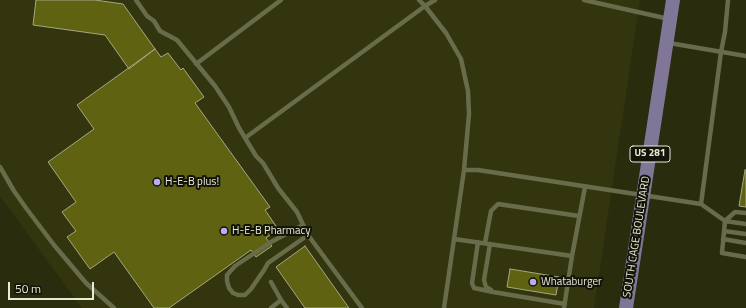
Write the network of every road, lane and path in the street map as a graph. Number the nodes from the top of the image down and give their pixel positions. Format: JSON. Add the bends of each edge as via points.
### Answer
{"nodes":[{"id":1,"x":136,"y":0,"type":"edge"},
{"id":2,"x":281,"y":0,"type":"edge"},
{"id":3,"x":419,"y":0,"type":"edge"},
{"id":4,"x":434,"y":0,"type":"edge"},
{"id":5,"x":584,"y":0,"type":"edge"},
{"id":6,"x":610,"y":0,"type":"edge"},
{"id":7,"x":673,"y":0,"type":"edge"},
{"id":8,"x":728,"y":0,"type":"edge"},
{"id":9,"x":425,"y":6,"type":"junction"},
{"id":10,"x":609,"y":6,"type":"junction"},
{"id":11,"x":670,"y":20,"type":"junction"},
{"id":12,"x":667,"y":43,"type":"junction"},
{"id":13,"x":721,"y":52,"type":"junction"},
{"id":14,"x":746,"y":56,"type":"edge"},
{"id":15,"x":196,"y":64,"type":"junction"},
{"id":16,"x":245,"y":138,"type":"junction"},
{"id":17,"x":0,"y":167,"type":"edge"},
{"id":18,"x":464,"y":170,"type":"junction"},
{"id":19,"x":584,"y":187,"type":"junction"},
{"id":20,"x":643,"y":196,"type":"junction"},
{"id":21,"x":701,"y":204,"type":"junction"},
{"id":22,"x":746,"y":213,"type":"edge"},
{"id":23,"x":579,"y":216,"type":"junction"},
{"id":24,"x":725,"y":221,"type":"junction"},
{"id":25,"x":746,"y":224,"type":"edge"},
{"id":26,"x":303,"y":225,"type":"junction"},
{"id":27,"x":724,"y":231,"type":"junction"},
{"id":28,"x":746,"y":234,"type":"edge"},
{"id":29,"x":308,"y":235,"type":"junction"},
{"id":30,"x":454,"y":239,"type":"junction"},
{"id":31,"x":723,"y":239,"type":"junction"},
{"id":32,"x":478,"y":242,"type":"junction"},
{"id":33,"x":488,"y":243,"type":"junction"},
{"id":34,"x":746,"y":243,"type":"edge"},
{"id":35,"x":572,"y":256,"type":"junction"},
{"id":36,"x":746,"y":257,"type":"edge"},
{"id":37,"x":271,"y":282,"type":"dead end"},
{"id":38,"x":493,"y":292,"type":"junction"},
{"id":39,"x":282,"y":300,"type":"junction"},
{"id":40,"x":564,"y":306,"type":"edge"},
{"id":41,"x":114,"y":308,"type":"edge"},
{"id":42,"x":271,"y":308,"type":"edge"},
{"id":43,"x":287,"y":308,"type":"edge"},
{"id":44,"x":362,"y":308,"type":"edge"},
{"id":45,"x":444,"y":308,"type":"edge"},
{"id":46,"x":626,"y":308,"type":"edge"}],
"edges":[{"from":1,"to":15,"type":"lane","via":[[160,31],[177,40]]},
{"from":2,"to":15,"type":"lane"},
{"from":3,"to":9,"type":"lane"},
{"from":4,"to":9,"type":"lane"},
{"from":5,"to":10,"type":"lane"},
{"from":6,"to":10,"type":"lane"},
{"from":7,"to":11,"type":"main road","name":"SOUTH CAGE BOULEVARD","number":"US 281"},
{"from":8,"to":13,"type":"lane"},
{"from":9,"to":16,"type":"lane"},
{"from":9,"to":18,"type":"lane","via":[[446,33],[461,59],[468,91],[469,114]]},
{"from":10,"to":11,"type":"lane"},
{"from":11,"to":12,"type":"main road","name":"SOUTH CAGE BOULEVARD","number":"US 281"},
{"from":12,"to":13,"type":"lane"},
{"from":12,"to":20,"type":"main road","name":"SOUTH CAGE BOULEVARD","number":"US 281"},
{"from":13,"to":14,"type":"lane"},
{"from":13,"to":21,"type":"lane"},
{"from":15,"to":16,"type":"lane","via":[[222,96]]},
{"from":16,"to":26,"type":"lane","via":[[297,212]]},
{"from":17,"to":41,"type":"lane","via":[[14,191],[54,245],[86,283]]},
{"from":18,"to":19,"type":"lane"},
{"from":18,"to":30,"type":"lane"},
{"from":19,"to":20,"type":"lane"},
{"from":19,"to":23,"type":"lane"},
{"from":20,"to":21,"type":"lane"},
{"from":20,"to":46,"type":"main road","name":"SOUTH CAGE BOULEVARD","number":"US 281"},
{"from":21,"to":24,"type":"lane"},
{"from":22,"to":24,"type":"lane","via":[[735,212]]},
{"from":23,"to":33,"type":"lane","via":[[498,204],[491,211]]},
{"from":23,"to":35,"type":"lane"},
{"from":24,"to":25,"type":"lane"},
{"from":24,"to":27,"type":"lane"},
{"from":26,"to":29,"type":"lane"},
{"from":26,"to":29,"type":"lane","via":[[235,266],[227,275],[229,288],[238,296],[245,295],[268,263]]},
{"from":27,"to":28,"type":"lane"},
{"from":27,"to":31,"type":"lane"},
{"from":29,"to":44,"type":"lane"},
{"from":30,"to":32,"type":"lane"},
{"from":30,"to":45,"type":"lane"},
{"from":31,"to":34,"type":"lane"},
{"from":31,"to":36,"type":"lane","via":[[722,254]]},
{"from":32,"to":33,"type":"lane"},
{"from":32,"to":38,"type":"lane","via":[[472,283],[474,288]]},
{"from":33,"to":35,"type":"lane"},
{"from":33,"to":38,"type":"lane","via":[[484,280]]},
{"from":35,"to":40,"type":"lane"},
{"from":37,"to":39,"type":"lane"},
{"from":38,"to":40,"type":"lane"},
{"from":39,"to":42,"type":"lane"},
{"from":39,"to":43,"type":"lane"}]}
